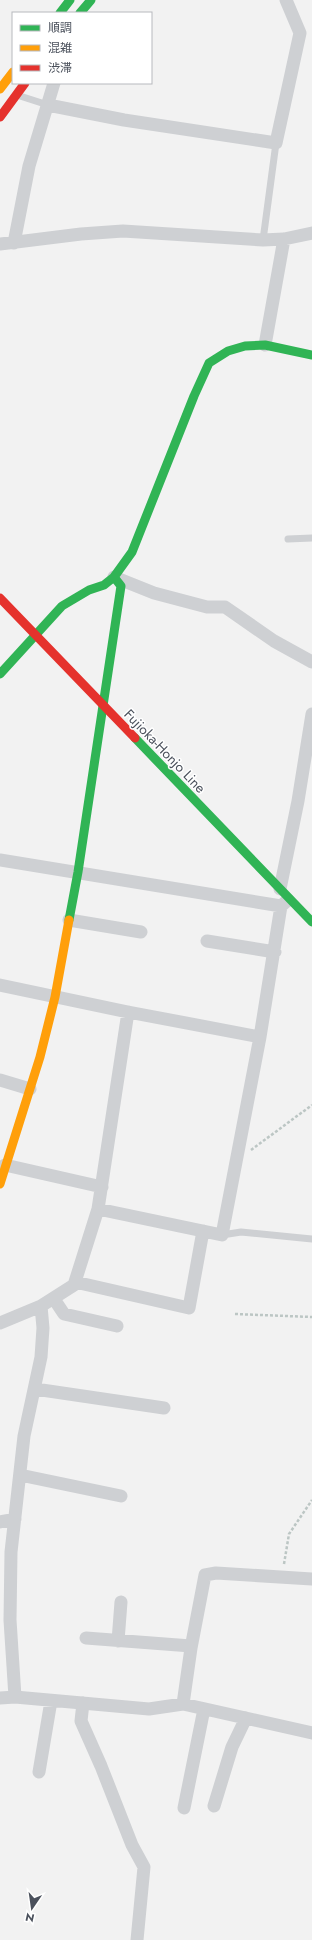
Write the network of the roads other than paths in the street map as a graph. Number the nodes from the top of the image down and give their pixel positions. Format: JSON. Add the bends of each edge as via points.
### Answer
{"nodes":[{"id":1,"x":70,"y":0,"type":"edge"},
{"id":2,"x":91,"y":0,"type":"edge"},
{"id":3,"x":286,"y":0,"type":"edge"},
{"id":4,"x":61,"y":12,"type":"edge"},
{"id":5,"x":81,"y":12,"type":"edge"},
{"id":6,"x":12,"y":73,"type":"edge"},
{"id":7,"x":24,"y":84,"type":"edge"},
{"id":8,"x":54,"y":84,"type":"edge"},
{"id":9,"x":0,"y":88,"type":"edge"},
{"id":10,"x":16,"y":94,"type":"junction"},
{"id":11,"x":48,"y":105,"type":"junction"},
{"id":12,"x":0,"y":117,"type":"edge"},
{"id":13,"x":276,"y":143,"type":"junction"},
{"id":14,"x":312,"y":233,"type":"edge"},
{"id":15,"x":284,"y":239,"type":"junction"},
{"id":16,"x":262,"y":240,"type":"junction"},
{"id":17,"x":14,"y":243,"type":"junction"},
{"id":18,"x":0,"y":244,"type":"edge"},
{"id":19,"x":265,"y":345,"type":"junction"},
{"id":20,"x":312,"y":355,"type":"edge"},
{"id":21,"x":312,"y":538,"type":"edge"},
{"id":22,"x":288,"y":539,"type":"dead end"},
{"id":23,"x":114,"y":577,"type":"junction"},
{"id":24,"x":0,"y":598,"type":"edge"},
{"id":25,"x":37,"y":635,"type":"junction"},
{"id":26,"x":312,"y":662,"type":"edge"},
{"id":27,"x":0,"y":674,"type":"edge"},
{"id":28,"x":103,"y":706,"type":"junction"},
{"id":29,"x":312,"y":714,"type":"edge"},
{"id":30,"x":0,"y":860,"type":"edge"},
{"id":31,"x":78,"y":872,"type":"junction"},
{"id":32,"x":287,"y":900,"type":"junction"},
{"id":33,"x":312,"y":909,"type":"edge"},
{"id":34,"x":69,"y":920,"type":"junction"},
{"id":35,"x":312,"y":922,"type":"edge"},
{"id":36,"x":142,"y":932,"type":"dead end"},
{"id":37,"x":207,"y":941,"type":"dead end"},
{"id":38,"x":275,"y":952,"type":"junction"},
{"id":39,"x":0,"y":985,"type":"edge"},
{"id":40,"x":55,"y":997,"type":"junction"},
{"id":41,"x":128,"y":1012,"type":"junction"},
{"id":42,"x":260,"y":1037,"type":"junction"},
{"id":43,"x":0,"y":1080,"type":"edge"},
{"id":44,"x":30,"y":1089,"type":"junction"},
{"id":45,"x":5,"y":1151,"type":"edge"},
{"id":46,"x":5,"y":1165,"type":"junction"},
{"id":47,"x":0,"y":1184,"type":"edge"},
{"id":48,"x":102,"y":1187,"type":"junction"},
{"id":49,"x":98,"y":1209,"type":"junction"},
{"id":50,"x":203,"y":1231,"type":"junction"},
{"id":51,"x":222,"y":1235,"type":"junction"},
{"id":52,"x":312,"y":1239,"type":"edge"},
{"id":53,"x":75,"y":1282,"type":"junction"},
{"id":54,"x":54,"y":1299,"type":"junction"},
{"id":55,"x":41,"y":1306,"type":"junction"},
{"id":56,"x":0,"y":1323,"type":"edge"},
{"id":57,"x":117,"y":1326,"type":"dead end"},
{"id":58,"x":35,"y":1389,"type":"junction"},
{"id":59,"x":164,"y":1408,"type":"dead end"},
{"id":60,"x":20,"y":1475,"type":"junction"},
{"id":61,"x":121,"y":1496,"type":"dead end"},
{"id":62,"x":14,"y":1519,"type":"junction"},
{"id":63,"x":0,"y":1522,"type":"edge"},
{"id":64,"x":5,"y":1577,"type":"edge"},
{"id":65,"x":312,"y":1579,"type":"edge"},
{"id":66,"x":121,"y":1602,"type":"dead end"},
{"id":67,"x":86,"y":1638,"type":"dead end"},
{"id":68,"x":118,"y":1640,"type":"junction"},
{"id":69,"x":191,"y":1646,"type":"junction"},
{"id":70,"x":15,"y":1697,"type":"junction"},
{"id":71,"x":0,"y":1698,"type":"edge"},
{"id":72,"x":51,"y":1701,"type":"junction"},
{"id":73,"x":83,"y":1703,"type":"junction"},
{"id":74,"x":183,"y":1704,"type":"junction"},
{"id":75,"x":204,"y":1709,"type":"junction"},
{"id":76,"x":246,"y":1718,"type":"junction"},
{"id":77,"x":312,"y":1733,"type":"edge"},
{"id":78,"x":39,"y":1772,"type":"dead end"},
{"id":79,"x":214,"y":1806,"type":"dead end"},
{"id":80,"x":184,"y":1808,"type":"dead end"},
{"id":81,"x":137,"y":1940,"type":"edge"}],
"edges":[{"from":1,"to":4,"type":"main road"},
{"from":2,"to":5,"type":"main road"},
{"from":3,"to":13,"type":"street","via":[[300,33]]},
{"from":6,"to":9,"type":"main road"},
{"from":7,"to":10,"type":"main road"},
{"from":8,"to":11,"type":"street"},
{"from":10,"to":11,"type":"lane"},
{"from":10,"to":12,"type":"main road"},
{"from":11,"to":13,"type":"street","via":[[124,120]]},
{"from":11,"to":17,"type":"street","via":[[29,166]]},
{"from":13,"to":16,"type":"lane"},
{"from":14,"to":15,"type":"street"},
{"from":15,"to":16,"type":"street"},
{"from":15,"to":19,"type":"street"},
{"from":16,"to":17,"type":"street","via":[[123,231]]},
{"from":17,"to":18,"type":"street"},
{"from":19,"to":20,"type":"main road"},
{"from":19,"to":23,"type":"main road","via":[[245,346],[228,351],[209,363],[132,552]]},
{"from":21,"to":22,"type":"lane"},
{"from":23,"to":25,"type":"main road","via":[[104,585],[89,590],[62,606]]},
{"from":23,"to":26,"type":"street","via":[[169,597],[207,607],[225,607],[274,641]]},
{"from":23,"to":28,"type":"main road","via":[[121,586]]},
{"from":24,"to":25,"type":"main road","name":"Fujioka-Honjo Line"},
{"from":25,"to":27,"type":"main road"},
{"from":25,"to":28,"type":"main road","name":"Fujioka-Honjo Line"},
{"from":28,"to":31,"type":"main road"},
{"from":28,"to":32,"type":"main road","name":"Fujioka-Honjo Line"},
{"from":29,"to":32,"type":"street","via":[[298,801]]},
{"from":30,"to":31,"type":"street"},
{"from":31,"to":32,"type":"street"},
{"from":31,"to":34,"type":"main road"},
{"from":32,"to":33,"type":"lane"},
{"from":32,"to":35,"type":"main road","name":"Fujioka-Honjo Line"},
{"from":32,"to":38,"type":"street"},
{"from":34,"to":36,"type":"street"},
{"from":34,"to":40,"type":"main road"},
{"from":37,"to":38,"type":"street"},
{"from":38,"to":42,"type":"street"},
{"from":39,"to":40,"type":"street"},
{"from":40,"to":41,"type":"street"},
{"from":40,"to":44,"type":"main road"},
{"from":41,"to":42,"type":"street"},
{"from":41,"to":48,"type":"street"},
{"from":42,"to":51,"type":"street"},
{"from":43,"to":44,"type":"street"},
{"from":44,"to":45,"type":"main road"},
{"from":45,"to":46,"type":"main road"},
{"from":46,"to":47,"type":"main road"},
{"from":46,"to":48,"type":"street"},
{"from":48,"to":49,"type":"street"},
{"from":49,"to":50,"type":"street"},
{"from":49,"to":53,"type":"street"},
{"from":50,"to":51,"type":"street"},
{"from":50,"to":53,"type":"street","via":[[189,1308]]},
{"from":51,"to":52,"type":"lane","via":[[241,1232]]},
{"from":53,"to":54,"type":"street","via":[[66,1292]]},
{"from":54,"to":55,"type":"street"},
{"from":54,"to":57,"type":"street","via":[[64,1314]]},
{"from":55,"to":56,"type":"street"},
{"from":55,"to":58,"type":"street","via":[[44,1328]]},
{"from":58,"to":59,"type":"street"},
{"from":58,"to":60,"type":"street","via":[[24,1436]]},
{"from":60,"to":61,"type":"street"},
{"from":60,"to":62,"type":"street"},
{"from":62,"to":63,"type":"street"},
{"from":62,"to":64,"type":"street","via":[[11,1552]]},
{"from":64,"to":70,"type":"street"},
{"from":65,"to":69,"type":"street","via":[[216,1573],[205,1575]]},
{"from":66,"to":68,"type":"street"},
{"from":67,"to":68,"type":"street"},
{"from":68,"to":69,"type":"street"},
{"from":69,"to":74,"type":"street"},
{"from":70,"to":71,"type":"street"},
{"from":70,"to":72,"type":"street"},
{"from":72,"to":73,"type":"street"},
{"from":72,"to":78,"type":"street"},
{"from":73,"to":74,"type":"street","via":[[149,1708]]},
{"from":73,"to":81,"type":"street","via":[[81,1721],[132,1845],[144,1867]]},
{"from":74,"to":75,"type":"street"},
{"from":75,"to":76,"type":"street"},
{"from":75,"to":80,"type":"street"},
{"from":76,"to":77,"type":"street"},
{"from":76,"to":79,"type":"street","via":[[232,1747]]}]}
